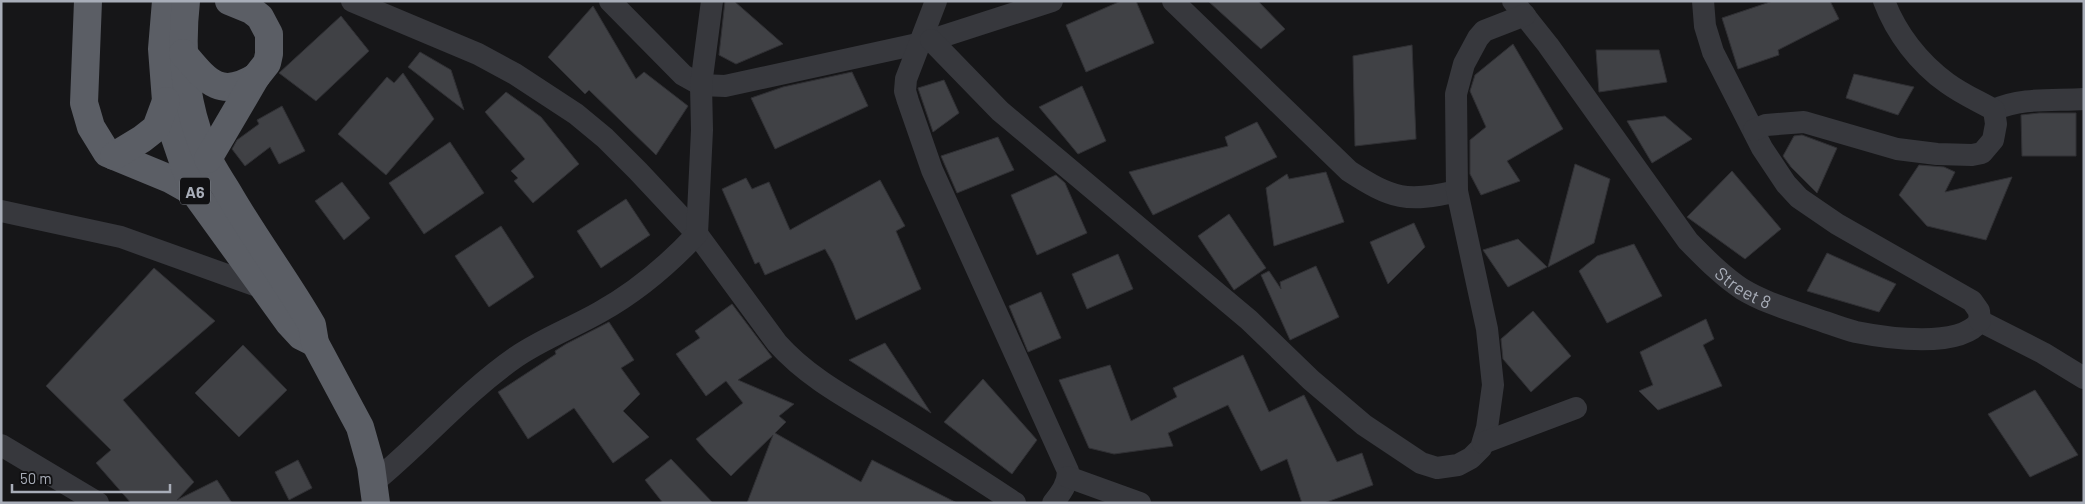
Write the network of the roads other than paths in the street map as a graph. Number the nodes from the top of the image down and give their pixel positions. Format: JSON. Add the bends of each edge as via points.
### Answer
{"nodes":[{"id":1,"x":88,"y":1,"type":"edge"},
{"id":2,"x":166,"y":1,"type":"edge"},
{"id":3,"x":186,"y":1,"type":"edge"},
{"id":4,"x":229,"y":1,"type":"edge"},
{"id":5,"x":352,"y":1,"type":"edge"},
{"id":6,"x":610,"y":1,"type":"edge"},
{"id":7,"x":712,"y":1,"type":"edge"},
{"id":8,"x":936,"y":1,"type":"edge"},
{"id":9,"x":1052,"y":1,"type":"edge"},
{"id":10,"x":1173,"y":1,"type":"edge"},
{"id":11,"x":1702,"y":1,"type":"edge"},
{"id":12,"x":1884,"y":1,"type":"edge"},
{"id":13,"x":1519,"y":8,"type":"edge"},
{"id":14,"x":926,"y":42,"type":"junction"},
{"id":15,"x":183,"y":53,"type":"junction"},
{"id":16,"x":256,"y":77,"type":"junction"},
{"id":17,"x":701,"y":85,"type":"junction"},
{"id":18,"x":2084,"y":99,"type":"edge"},
{"id":19,"x":166,"y":101,"type":"junction"},
{"id":20,"x":1994,"y":110,"type":"junction"},
{"id":21,"x":1754,"y":130,"type":"junction"},
{"id":22,"x":114,"y":156,"type":"junction"},
{"id":23,"x":208,"y":159,"type":"junction"},
{"id":24,"x":1457,"y":191,"type":"junction"},
{"id":25,"x":196,"y":192,"type":"junction"},
{"id":26,"x":1,"y":211,"type":"edge"},
{"id":27,"x":697,"y":234,"type":"junction"},
{"id":28,"x":263,"y":288,"type":"junction"},
{"id":29,"x":1980,"y":321,"type":"junction"},
{"id":30,"x":315,"y":343,"type":"junction"},
{"id":31,"x":2084,"y":378,"type":"edge"},
{"id":32,"x":1576,"y":408,"type":"dead end"},
{"id":33,"x":1483,"y":443,"type":"junction"},
{"id":34,"x":1,"y":444,"type":"edge"},
{"id":35,"x":1068,"y":477,"type":"junction"},
{"id":36,"x":375,"y":492,"type":"edge"},
{"id":37,"x":94,"y":502,"type":"edge"},
{"id":38,"x":1015,"y":503,"type":"edge"},
{"id":39,"x":1053,"y":503,"type":"edge"},
{"id":40,"x":1140,"y":503,"type":"edge"}],
"edges":[{"from":1,"to":22,"type":"highway","via":[[86,116],[96,139],[107,153]]},
{"from":2,"to":19,"type":"highway","number":"A6","via":[[162,49]]},
{"from":3,"to":15,"type":"highway","number":"A6"},
{"from":4,"to":16,"type":"highway","via":[[251,10],[269,34],[270,54]]},
{"from":5,"to":27,"type":"street","via":[[478,54],[548,94],[605,138]]},
{"from":6,"to":17,"type":"street","via":[[683,76]]},
{"from":7,"to":17,"type":"street"},
{"from":8,"to":14,"type":"street"},
{"from":9,"to":14,"type":"street"},
{"from":10,"to":24,"type":"street","via":[[1349,171],[1384,191],[1404,197],[1428,198]]},
{"from":11,"to":21,"type":"street","via":[[1713,52]]},
{"from":12,"to":20,"type":"street","via":[[1906,42],[1937,76]]},
{"from":13,"to":24,"type":"street","via":[[1478,38],[1464,64],[1456,94]]},
{"from":13,"to":29,"type":"street","name":"Street 8","via":[[1688,241],[1741,288],[1767,302],[1854,332],[1890,337],[1955,336],[1975,328]]},
{"from":14,"to":17,"type":"street","via":[[725,86]]},
{"from":14,"to":33,"type":"street","via":[[1000,111],[1249,320],[1364,426],[1421,463],[1437,468],[1458,465],[1471,458]]},
{"from":14,"to":35,"type":"street","via":[[915,53],[906,80],[908,101],[932,170]]},
{"from":15,"to":16,"type":"highway","via":[[208,81],[219,86],[240,87]]},
{"from":15,"to":23,"type":"highway","number":"A6","via":[[192,111]]},
{"from":16,"to":23,"type":"highway"},
{"from":17,"to":27,"type":"street"},
{"from":18,"to":20,"type":"street","via":[[2021,102]]},
{"from":19,"to":22,"type":"highway","via":[[156,128]]},
{"from":19,"to":25,"type":"highway","number":"A6","via":[[169,120]]},
{"from":20,"to":21,"type":"street","via":[[1993,140],[1982,153],[1972,155],[1896,150],[1804,122],[1766,124]]},
{"from":21,"to":29,"type":"street","via":[[1772,164],[1799,198],[1837,224],[1972,301],[1979,311]]},
{"from":22,"to":25,"type":"highway"},
{"from":23,"to":30,"type":"highway","number":"A6","via":[[302,307],[312,325]]},
{"from":24,"to":33,"type":"street","via":[[1487,329],[1493,385]]},
{"from":25,"to":28,"type":"highway","number":"A6"},
{"from":26,"to":28,"type":"street","via":[[121,237]]},
{"from":27,"to":36,"type":"street","via":[[676,258],[602,311],[528,349],[486,378],[403,457]]},
{"from":27,"to":38,"type":"street","via":[[777,343],[801,367]]},
{"from":28,"to":30,"type":"highway","number":"A6","via":[[294,330]]},
{"from":29,"to":31,"type":"street"},
{"from":30,"to":36,"type":"highway","number":"A6","via":[[360,427]]},
{"from":32,"to":33,"type":"street"},
{"from":34,"to":37,"type":"street"},
{"from":35,"to":39,"type":"street"},
{"from":35,"to":40,"type":"street"}]}
